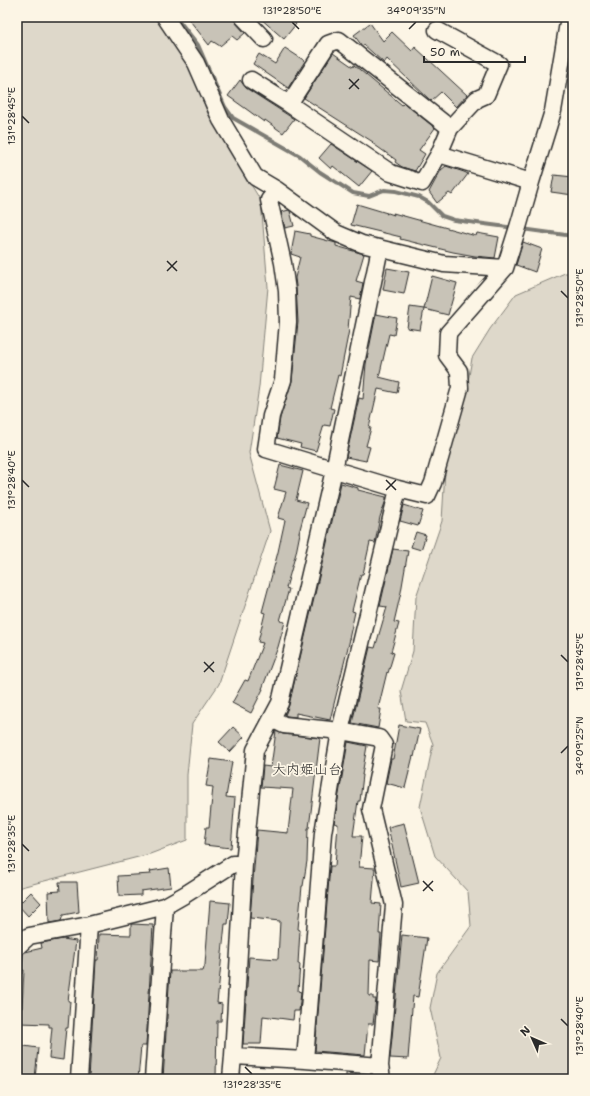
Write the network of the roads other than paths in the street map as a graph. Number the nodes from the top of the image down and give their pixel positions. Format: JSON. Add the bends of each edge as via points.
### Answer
{"nodes":[{"id":1,"x":165,"y":17,"type":"edge"},
{"id":2,"x":243,"y":17,"type":"edge"},
{"id":3,"x":569,"y":17,"type":"edge"},
{"id":4,"x":437,"y":30,"type":"dead end"},
{"id":5,"x":264,"y":39,"type":"dead end"},
{"id":6,"x":251,"y":80,"type":"dead end"},
{"id":7,"x":289,"y":104,"type":"junction"},
{"id":8,"x":450,"y":128,"type":"junction"},
{"id":9,"x":439,"y":154,"type":"junction"},
{"id":10,"x":531,"y":182,"type":"junction"},
{"id":11,"x":277,"y":190,"type":"junction"},
{"id":12,"x":380,"y":248,"type":"junction"},
{"id":13,"x":505,"y":268,"type":"junction"},
{"id":14,"x":334,"y":470,"type":"junction"},
{"id":15,"x":398,"y":489,"type":"junction"},
{"id":16,"x":272,"y":718,"type":"junction"},
{"id":17,"x":340,"y":731,"type":"junction"},
{"id":18,"x":244,"y":864,"type":"junction"},
{"id":19,"x":164,"y":906,"type":"junction"},
{"id":20,"x":89,"y":925,"type":"junction"},
{"id":21,"x":17,"y":947,"type":"edge"},
{"id":22,"x":233,"y":1056,"type":"junction"},
{"id":23,"x":305,"y":1060,"type":"junction"},
{"id":24,"x":381,"y":1073,"type":"edge"},
{"id":25,"x":78,"y":1079,"type":"edge"},
{"id":26,"x":153,"y":1079,"type":"edge"},
{"id":27,"x":231,"y":1079,"type":"edge"}],
"edges":[{"from":1,"to":11,"type":"street","via":[[196,64],[221,120],[255,177]]},
{"from":2,"to":5,"type":"street"},
{"from":3,"to":10,"type":"street","via":[[553,111]]},
{"from":4,"to":8,"type":"street","via":[[499,64],[486,94],[477,99]]},
{"from":6,"to":7,"type":"street"},
{"from":7,"to":8,"type":"street","via":[[328,44],[339,40]]},
{"from":7,"to":9,"type":"street","via":[[391,173],[422,182]]},
{"from":8,"to":9,"type":"street"},
{"from":9,"to":10,"type":"street"},
{"from":10,"to":13,"type":"street"},
{"from":11,"to":12,"type":"street","via":[[336,233],[362,244]]},
{"from":11,"to":14,"type":"street","via":[[270,200],[283,263],[288,322],[283,380],[272,416],[266,449]]},
{"from":12,"to":13,"type":"street","via":[[444,264]]},
{"from":12,"to":14,"type":"street"},
{"from":13,"to":15,"type":"street","via":[[448,333],[447,355],[459,372],[460,388],[427,496]]},
{"from":14,"to":15,"type":"street"},
{"from":14,"to":16,"type":"street","via":[[280,702]]},
{"from":15,"to":17,"type":"street"},
{"from":16,"to":17,"type":"street","via":[[284,724]]},
{"from":16,"to":18,"type":"street","via":[[255,750]]},
{"from":17,"to":23,"type":"street","via":[[323,833]]},
{"from":17,"to":24,"type":"street","via":[[379,738],[384,745],[372,809],[394,905]]},
{"from":18,"to":19,"type":"street","via":[[233,864]]},
{"from":18,"to":22,"type":"street"},
{"from":19,"to":20,"type":"street"},
{"from":19,"to":26,"type":"street"},
{"from":20,"to":21,"type":"street","via":[[29,936]]},
{"from":20,"to":25,"type":"street"},
{"from":22,"to":23,"type":"street"},
{"from":22,"to":27,"type":"street"},
{"from":23,"to":24,"type":"street"}]}
